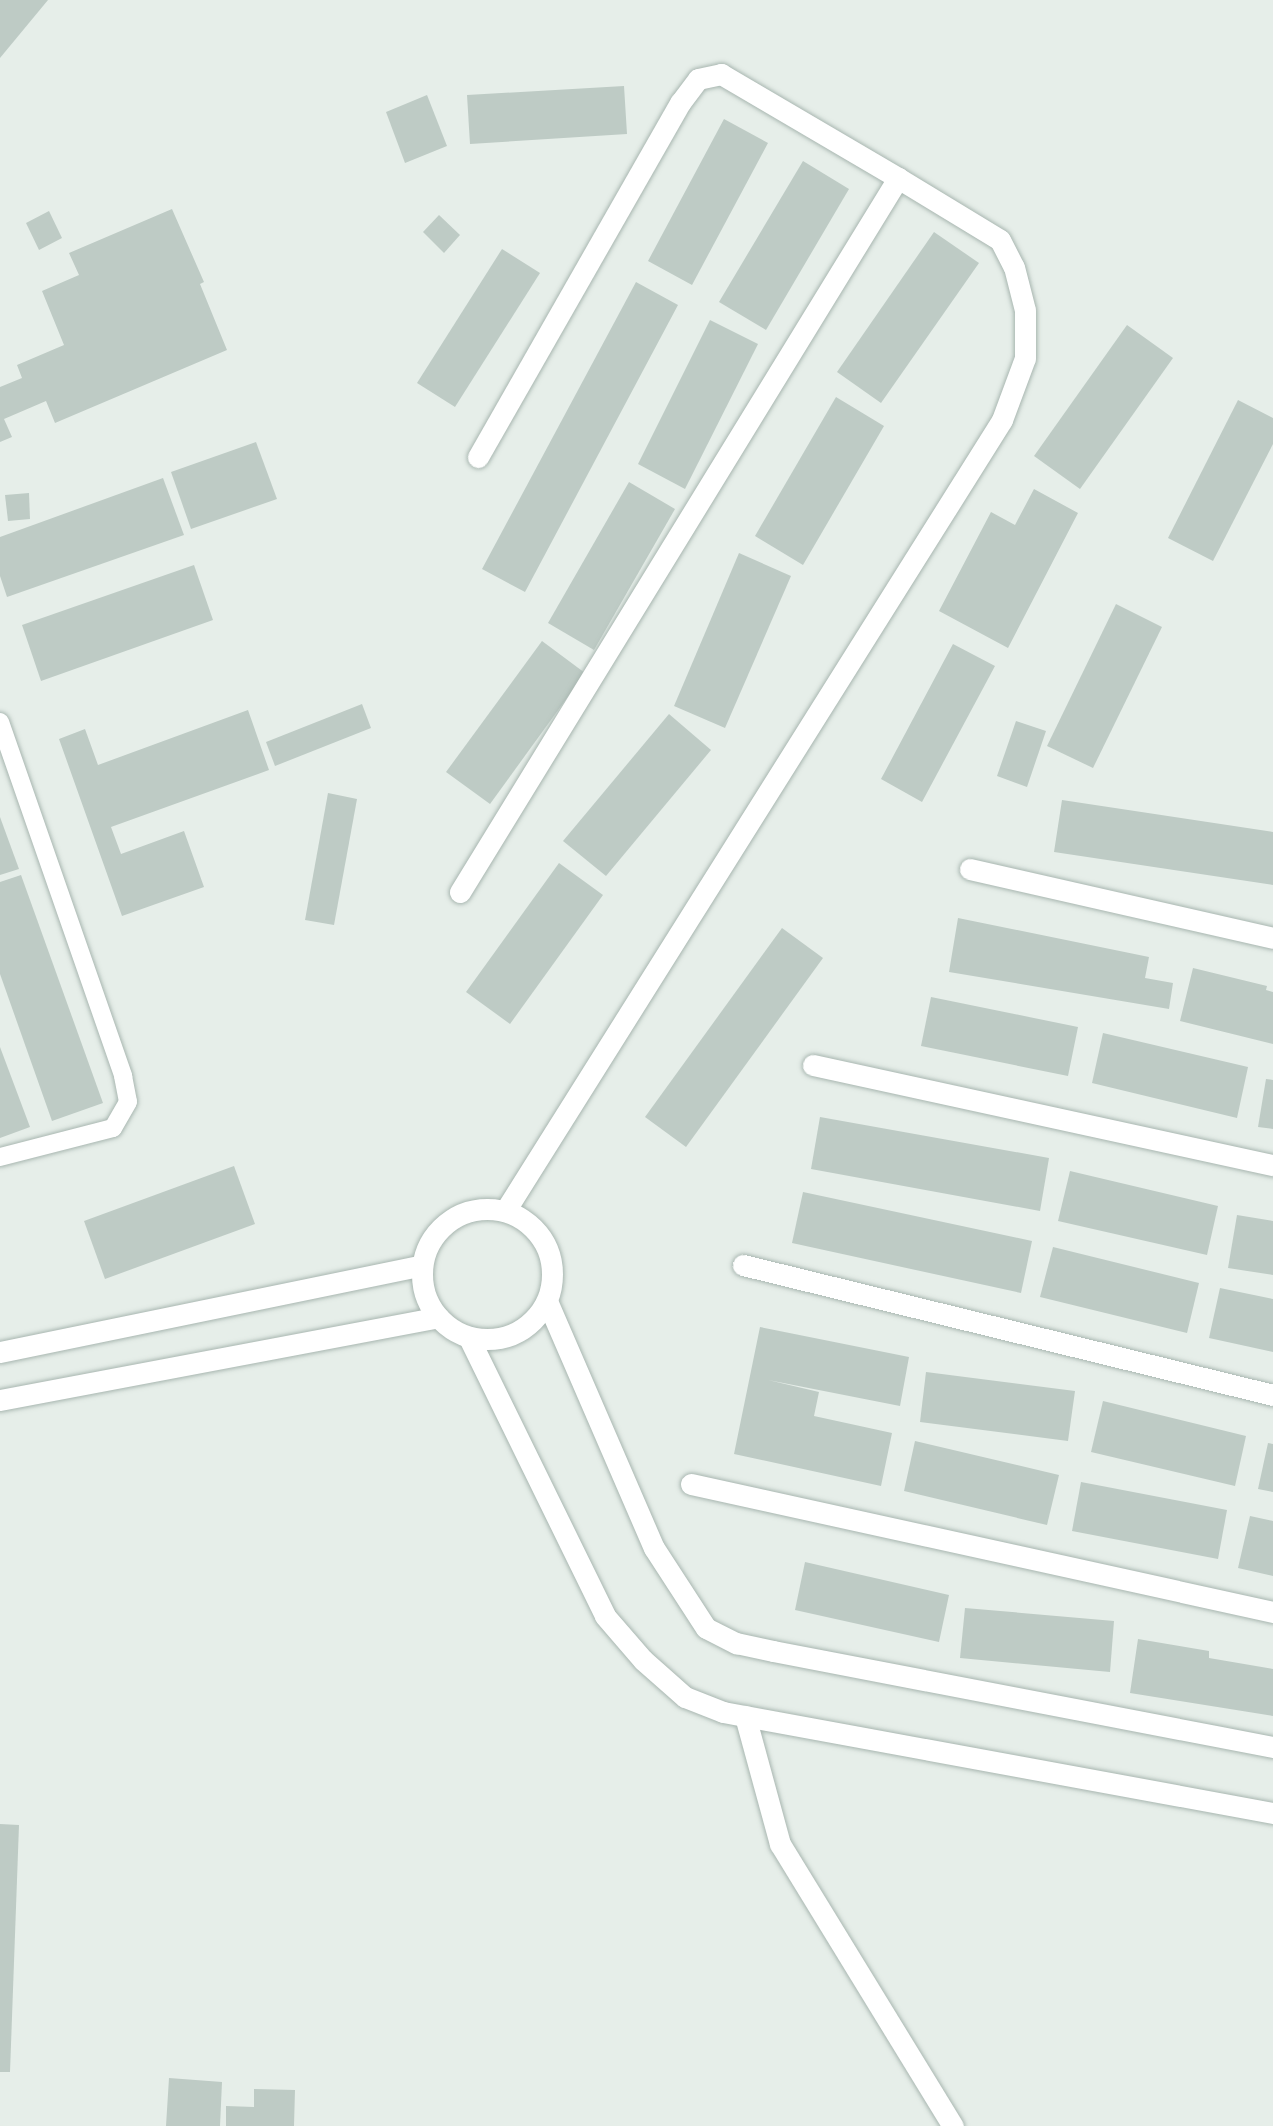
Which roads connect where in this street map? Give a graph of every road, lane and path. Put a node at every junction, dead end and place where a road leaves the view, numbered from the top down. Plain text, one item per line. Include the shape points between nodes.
1 (898, 178) junction
2 (478, 457) dead end
3 (0, 723) edge
4 (970, 869) dead end
5 (460, 892) dead end
6 (1273, 938) edge
7 (813, 1065) dead end
8 (0, 1157) edge
9 (1273, 1165) edge
10 (505, 1211) junction
11 (422, 1265) junction
12 (743, 1265) dead end
13 (547, 1301) junction
14 (438, 1317) junction
15 (469, 1338) junction
16 (0, 1352) edge
17 (1273, 1395) edge
18 (0, 1400) edge
19 (691, 1484) dead end
20 (1273, 1612) edge
21 (745, 1716) junction
22 (1273, 1747) edge
23 (1273, 1813) edge
24 (953, 2126) edge

1 - 2 street via 721,74 698,79
1 - 5 street
1 - 10 street via 1000,240 1014,267 1025,310 1025,358 1002,420
3 - 8 lane via 123,1076 128,1102 113,1128
4 - 6 street
7 - 9 street
10 - 11 street via 468,1211 451,1219 432,1239
10 - 13 street via 536,1231 546,1247 552,1265
11 - 14 street via 427,1302
11 - 16 street
12 - 17 street
13 - 15 street via 536,1318 506,1338
13 - 22 street via 654,1548 706,1628 736,1643 773,1651
14 - 15 street
14 - 18 street
15 - 21 street via 604,1616 643,1660 685,1697
19 - 20 street
21 - 23 street
21 - 24 street via 780,1844

